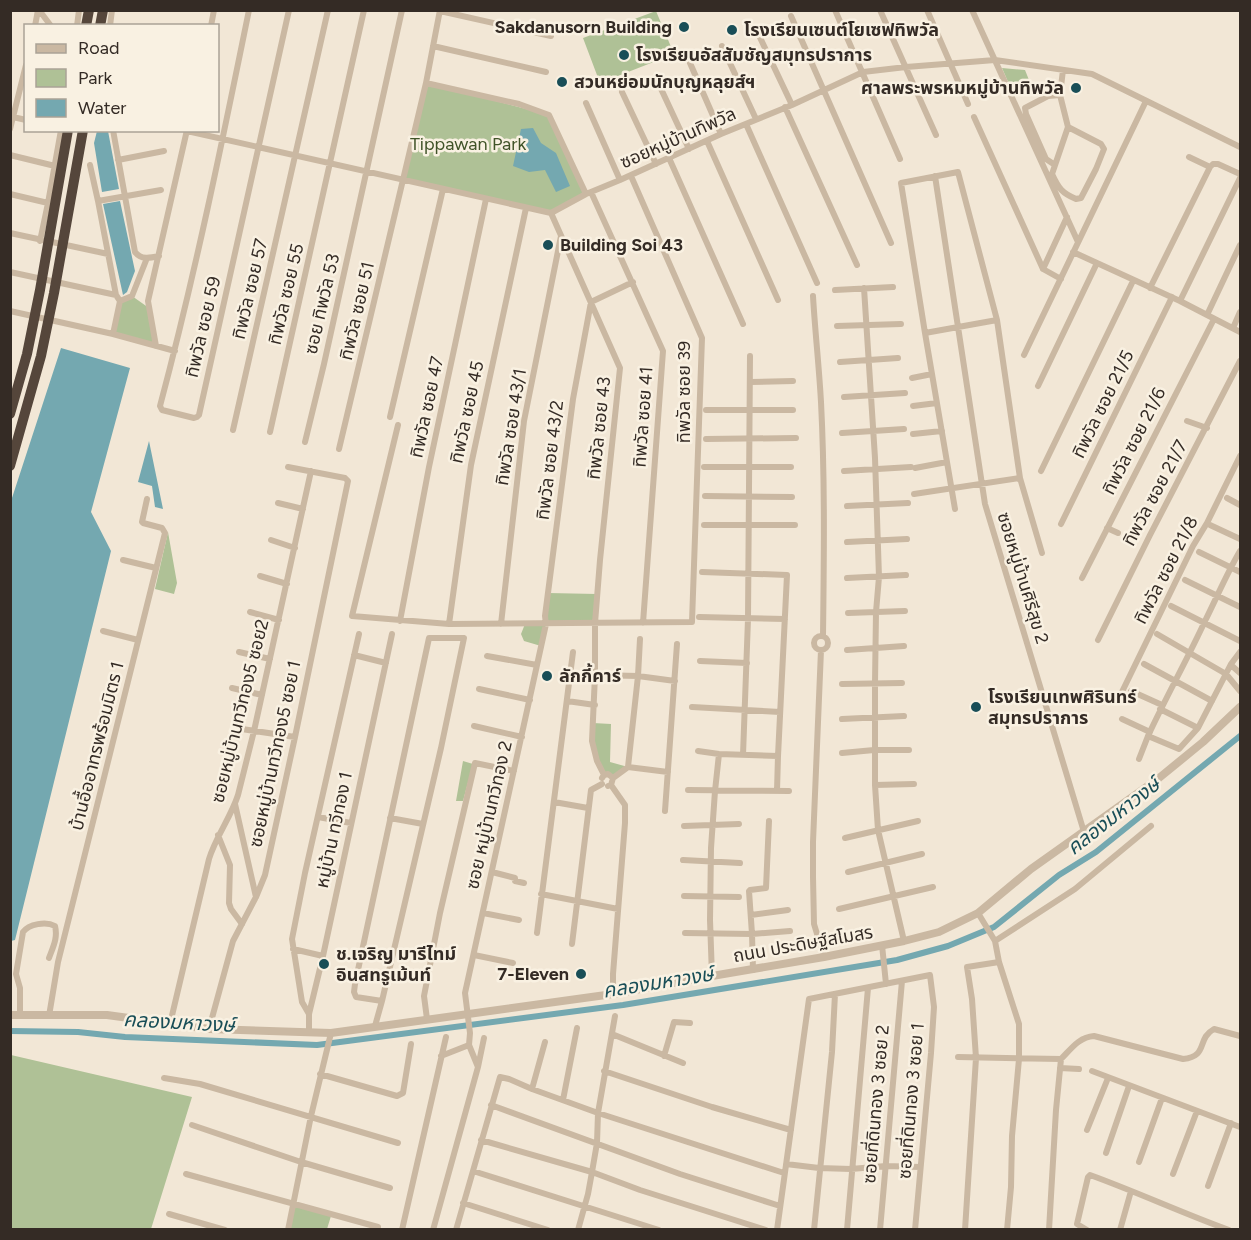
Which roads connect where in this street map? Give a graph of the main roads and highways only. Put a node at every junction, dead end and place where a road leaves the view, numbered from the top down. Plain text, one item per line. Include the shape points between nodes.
1 (68, 132) edge
2 (83, 132) edge
3 (10, 414) edge
4 (10, 466) edge

1 - 3 highway, bridge via 27,354
2 - 4 highway, bridge via 41,356

